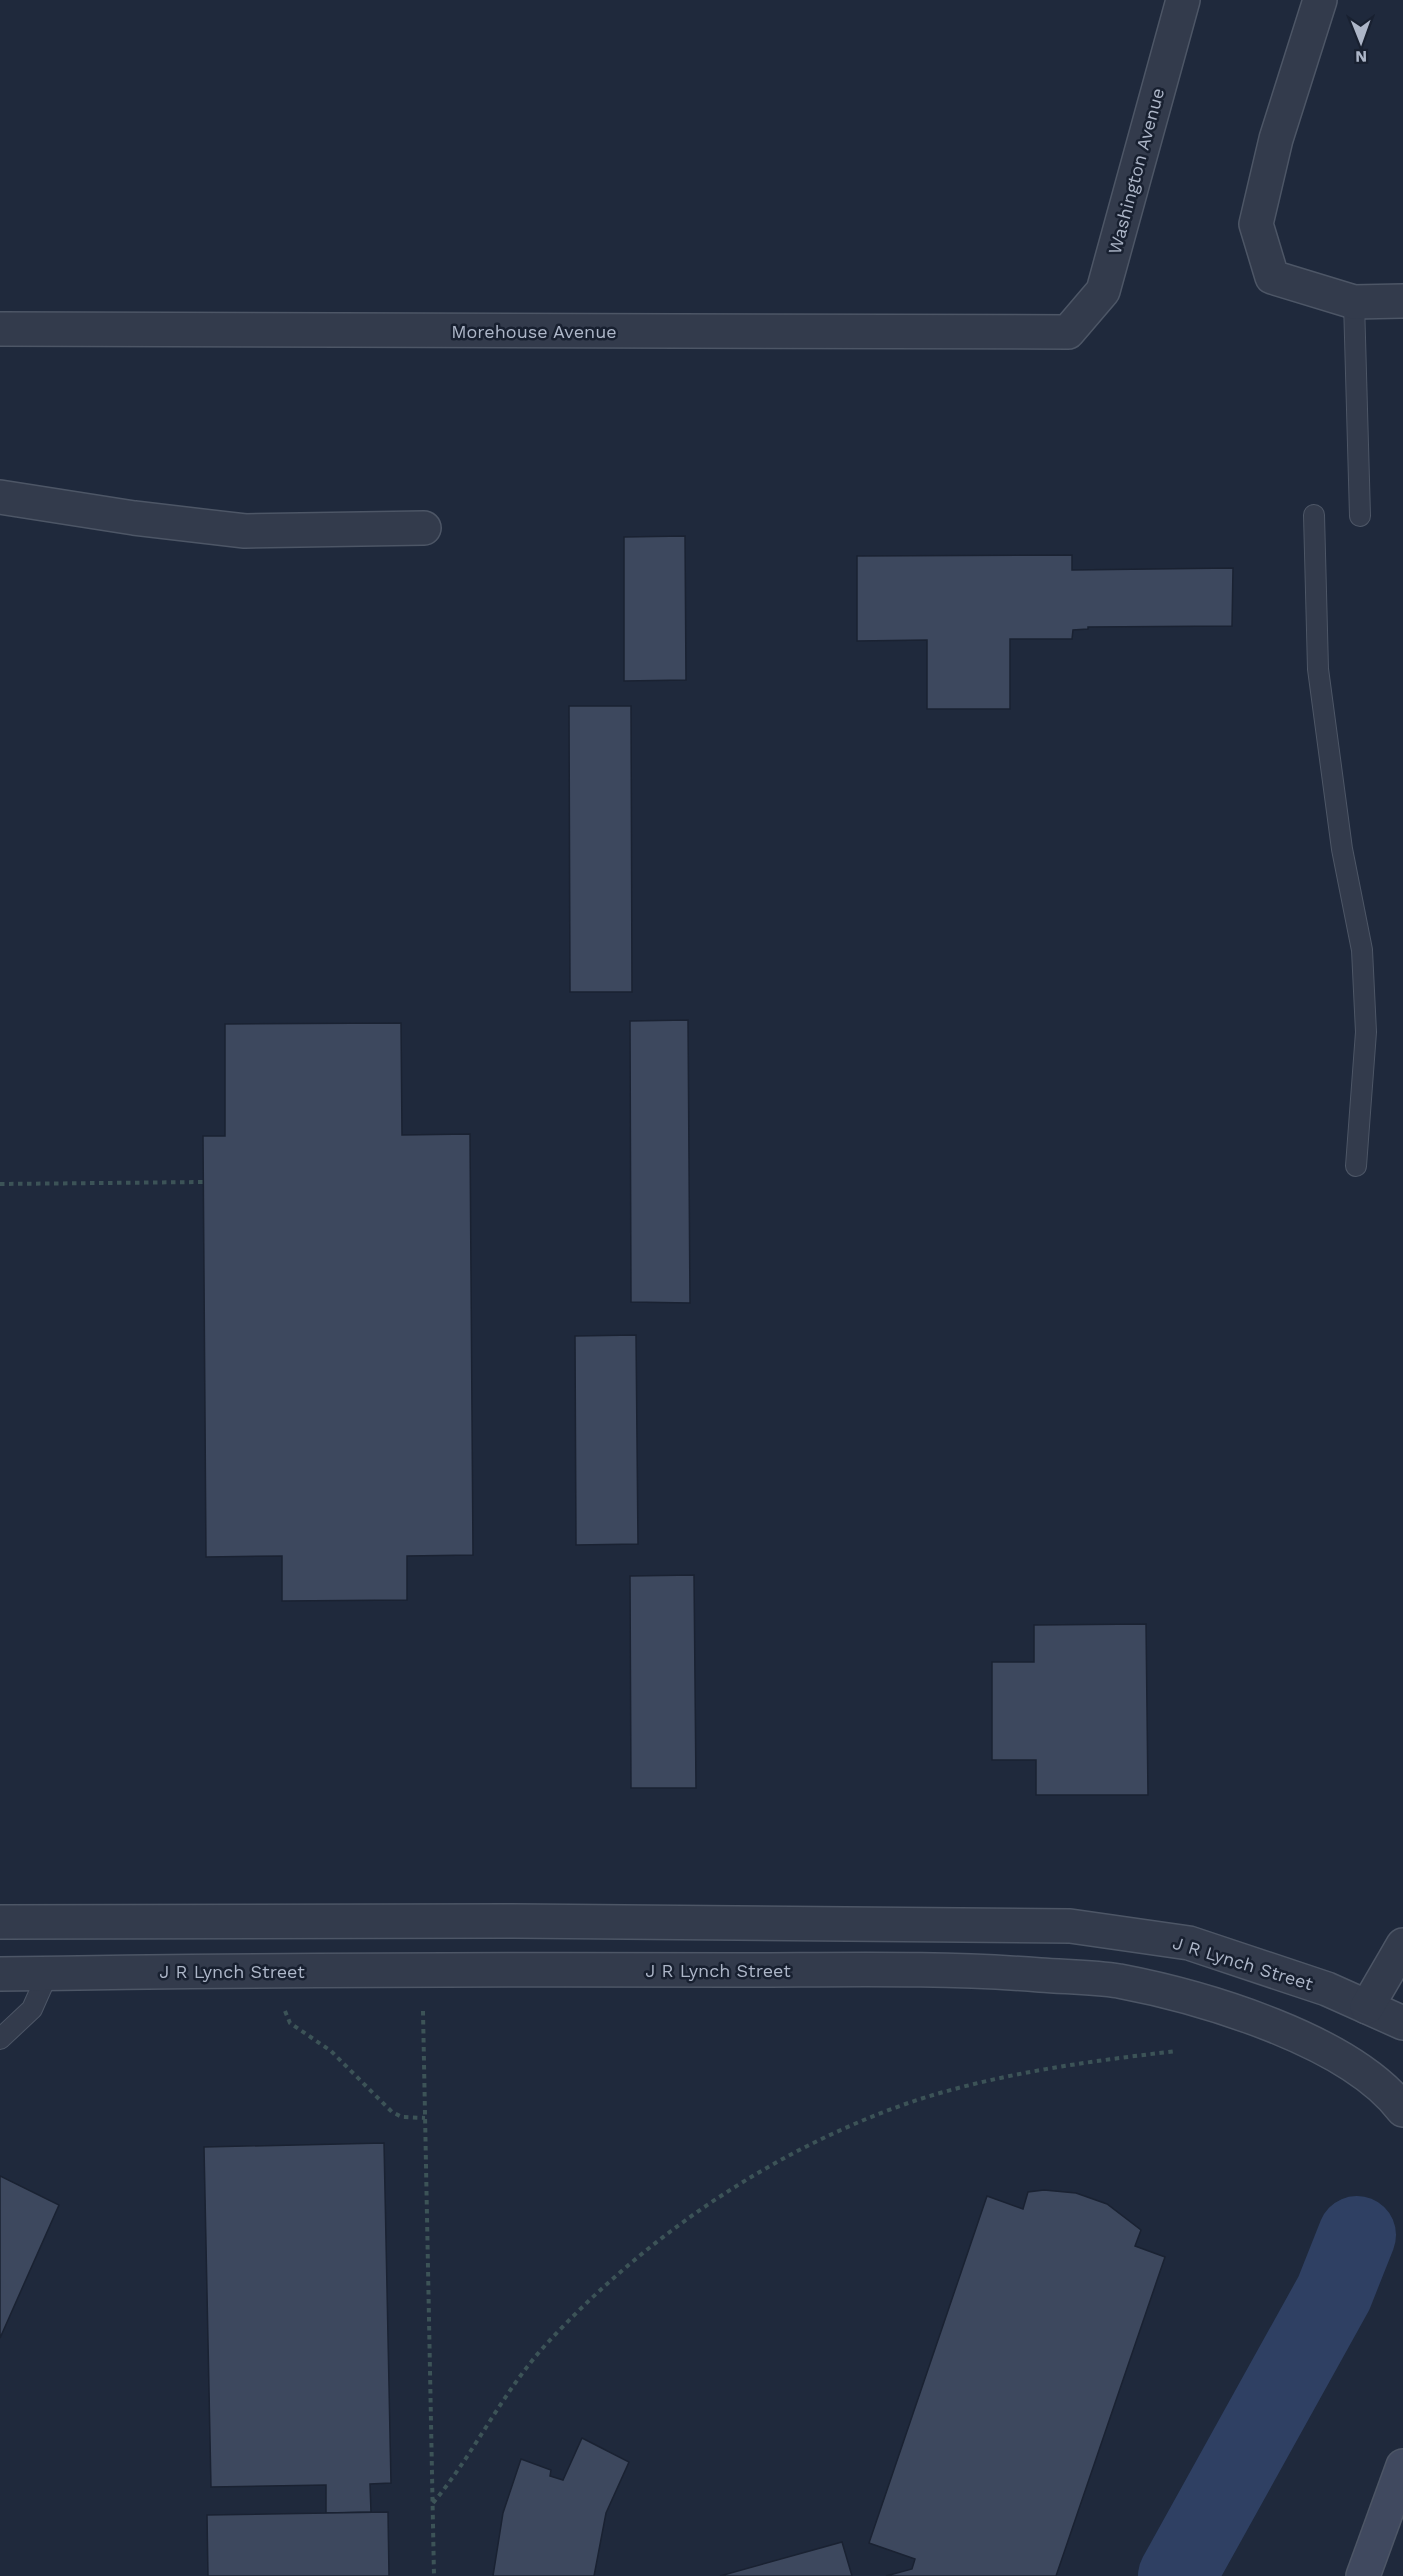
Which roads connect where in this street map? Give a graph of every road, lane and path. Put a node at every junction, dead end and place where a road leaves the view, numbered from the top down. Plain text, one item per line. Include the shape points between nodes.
1 (1183, 0) edge
2 (1320, 0) edge
3 (1403, 301) edge
4 (1354, 302) junction
5 (0, 329) edge
6 (1068, 332) joint
7 (0, 497) edge
8 (1314, 515) dead end
9 (1360, 516) dead end
10 (424, 528) dead end
11 (1356, 1166) dead end
12 (204, 1182) dead end
13 (0, 1184) edge
14 (0, 1922) edge
15 (1403, 1945) edge
16 (48, 1973) junction
17 (0, 1974) edge
18 (1367, 2007) junction
19 (285, 2011) dead end
20 (423, 2011) dead end
21 (1403, 2023) edge
22 (0, 2039) edge
23 (1177, 2051) dead end
24 (1403, 2110) edge
25 (425, 2118) junction
26 (1403, 2466) edge
27 (433, 2503) junction
28 (434, 2576) edge
29 (1363, 2576) edge

1 - 6 street, Washington Avenue via 1103,291
2 - 4 street via 1276,139 1256,224 1272,277
3 - 4 street
4 - 9 lane
5 - 6 street, Morehouse Avenue
7 - 10 street via 245,531
8 - 11 lane via 1318,669 1342,849 1362,950 1366,1032
12 - 13 path
14 - 18 street, J R Lynch Street via 1070,1926 1189,1943 1280,1972
15 - 18 street
16 - 17 street, J R Lynch Street
16 - 22 lane via 32,2009
16 - 24 street, J R Lynch Street via 919,1970 1117,1981 1219,2006 1317,2045 1369,2077
18 - 21 street, J R Lynch Street
19 - 25 path via 290,2023 331,2051 392,2112 402,2117
20 - 25 path
23 - 27 path via 1089,2061 917,2100 831,2134 744,2181 666,2234 594,2296 540,2352
25 - 27 path
26 - 29 street
27 - 28 path

